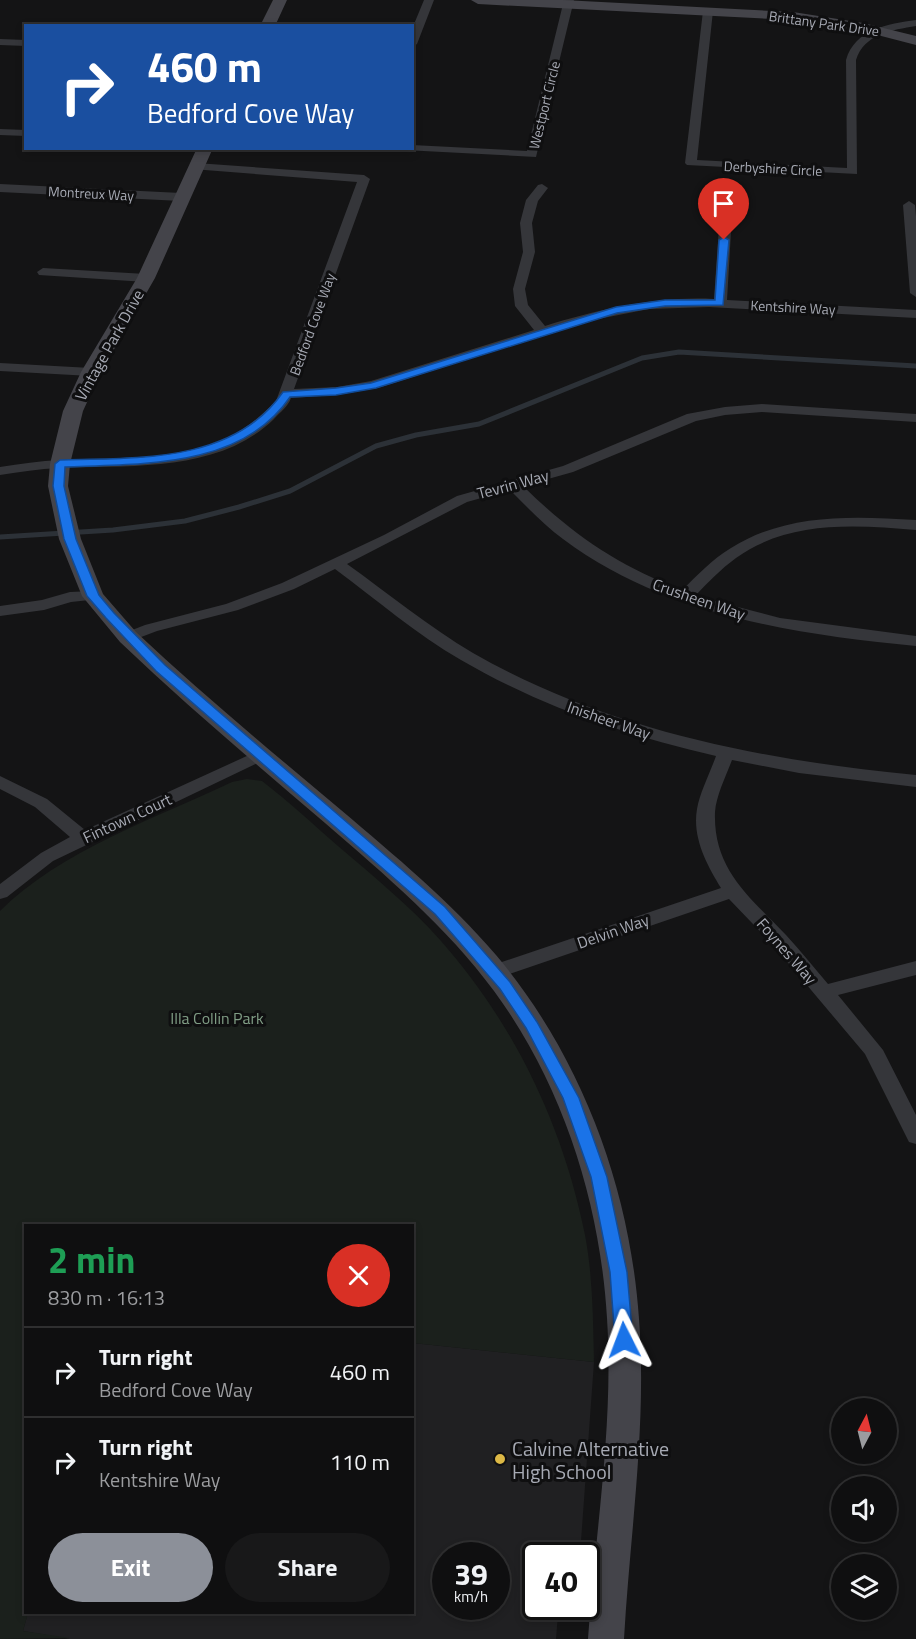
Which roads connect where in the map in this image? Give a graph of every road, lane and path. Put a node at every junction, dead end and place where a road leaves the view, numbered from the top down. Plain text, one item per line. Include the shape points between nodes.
1 (279, 0) edge
2 (429, 0) edge
3 (478, 0) edge
4 (569, 2) edge
5 (708, 11) junction
6 (916, 23) edge
7 (268, 24) edge
8 (882, 31) junction
9 (414, 39) edge
10 (916, 40) edge
11 (0, 42) edge
12 (24, 43) edge
13 (0, 132) edge
14 (24, 133) edge
15 (414, 148) edge
16 (205, 150) edge
17 (196, 167) junction
18 (0, 188) edge
19 (542, 188) dead end
20 (181, 197) junction
21 (727, 198) dead end
22 (909, 205) dead end
23 (43, 272) dead end
24 (146, 278) junction
25 (916, 293) edge
26 (720, 303) junction
27 (916, 314) edge
28 (543, 332) junction
29 (0, 367) edge
30 (91, 372) junction
31 (287, 394) junction
32 (916, 418) edge
33 (60, 464) junction
34 (0, 471) edge
35 (513, 484) junction
36 (916, 525) edge
37 (338, 564) junction
38 (93, 596) junction
39 (684, 597) junction
40 (0, 611) edge
41 (128, 637) junction
42 (916, 641) edge
43 (725, 754) junction
44 (260, 755) junction
45 (916, 781) edge
46 (0, 782) edge
47 (83, 837) junction
48 (732, 891) junction
49 (0, 893) edge
50 (916, 968) edge
51 (494, 972) junction
52 (824, 992) junction
53 (916, 1136) edge
54 (606, 1639) edge

1 - 7 street
2 - 9 street
3 - 4 street, Brittany Park Drive
4 - 5 street, Brittany Park Drive
4 - 15 street, Westport Circle via 532,155
5 - 8 street, Brittany Park Drive via 793,16
5 - 8 street, Derbyshire Circle via 691,164 852,172 852,55 863,40
6 - 8 street
8 - 10 street, Brittany Park Drive
11 - 12 street
13 - 14 street
16 - 17 street, Vintage Park Drive
17 - 20 street, Vintage Park Drive
17 - 31 street, Bedford Cove Way via 364,178
18 - 20 street, Montreux Way
19 - 28 street via 532,200 526,223 529,252 519,289 522,306
20 - 24 street, Vintage Park Drive
21 - 26 street
22 - 25 street
23 - 24 street
24 - 30 street, Vintage Park Drive
26 - 27 street, Kentshire Way
26 - 28 street, Kentshire Way via 632,307
28 - 31 street, Kentshire Way via 373,386
29 - 30 street
30 - 33 street, Vintage Park Drive via 73,411
31 - 33 street, Bedford Cove Way via 275,412 253,429 207,450 149,461
32 - 35 street, Tevrin Way via 781,409 725,411 677,423 568,469
33 - 34 street, Bedford Cove Way
33 - 38 street, Vintage Park Drive via 58,486 67,529
35 - 37 street, Tevrin Way via 447,505
35 - 39 street, Crusheen Way via 559,527 598,555
36 - 39 street via 847,521 780,531 735,551
37 - 41 street, Tevrin Way via 232,607
37 - 43 street, Inisheer Way via 436,636 519,684 632,729
38 - 40 street
38 - 41 street, Vintage Park Drive
39 - 42 street, Crusheen Way via 807,629
41 - 44 street, Vintage Park Drive
43 - 45 street, Inisheer Way via 797,768
43 - 48 street, Foynes Way via 706,810 707,834 714,862
44 - 47 street, Fintown Court
44 - 51 street, Vintage Park Drive via 440,910
46 - 47 street via 41,803
47 - 49 street, Fintown Court via 47,857
48 - 51 street, Delvin Way
48 - 52 street, Foynes Way
50 - 52 street
51 - 54 street, Vintage Park Drive via 532,1025 571,1098 599,1177 619,1272 624,1362
52 - 53 street, Foynes Way via 873,1050

